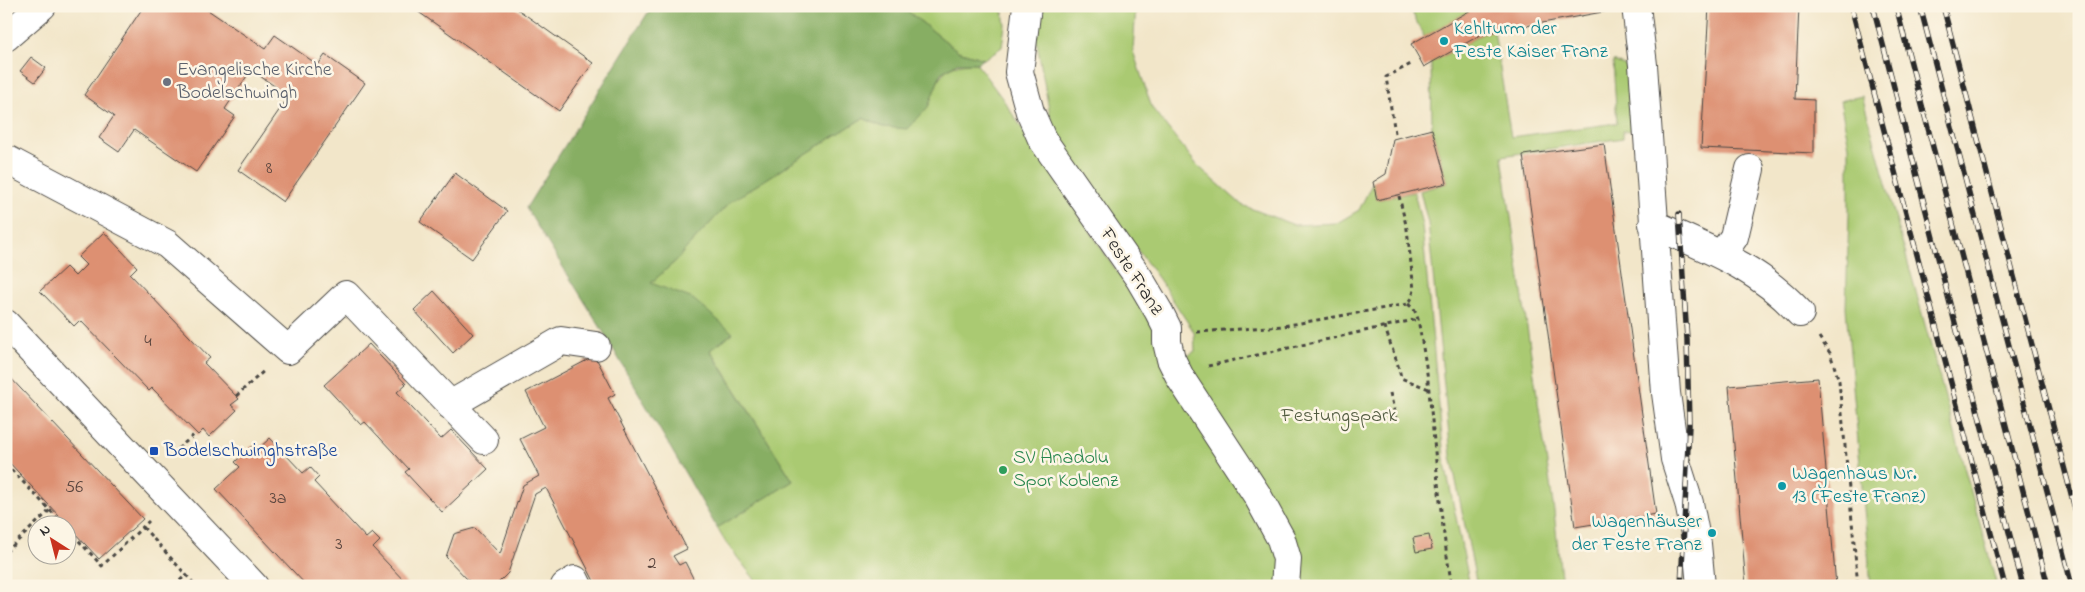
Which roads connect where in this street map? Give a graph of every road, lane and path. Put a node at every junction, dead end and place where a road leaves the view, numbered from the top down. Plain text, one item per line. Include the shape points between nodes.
1 (1027, 6) edge
2 (1636, 6) edge
3 (1413, 63) dead end
4 (1395, 133) dead end
5 (6, 159) edge
6 (1750, 169) dead end
7 (1399, 196) dead end
8 (1653, 224) junction
9 (1722, 254) junction
10 (1408, 304) junction
11 (1800, 313) joint
12 (1418, 319) junction
13 (6, 324) edge
14 (1385, 326) junction
15 (1167, 328) junction
16 (596, 346) dead end
17 (288, 350) junction
18 (1197, 368) joint
19 (1429, 389) junction
20 (1390, 392) dead end
21 (236, 396) dead end
22 (450, 405) junction
23 (1396, 418) dead end
24 (484, 440) dead end
25 (6, 464) edge
26 (51, 509) junction
27 (55, 514) edge
28 (149, 521) dead end
29 (143, 527) junction
30 (78, 540) edge
31 (6, 552) edge
32 (186, 575) junction
33 (174, 586) edge
34 (196, 586) edge
35 (254, 586) edge
36 (565, 586) edge
37 (578, 586) edge
38 (1285, 586) edge
39 (1452, 586) edge
40 (1701, 586) edge
41 (1858, 586) edge

1 - 15 street, Feste Franz via 1019,72 1042,140 1139,278
2 - 8 street
3 - 4 path via 1386,77
5 - 17 street via 167,244
6 - 9 street via 1734,237
7 - 10 path via 1407,229 1414,290
8 - 9 street
8 - 40 street via 1666,393 1675,459 1689,503 1697,544
9 - 11 street via 1775,288
10 - 12 path
10 - 15 path via 1283,326 1194,332
11 - 41 path via 1830,353 1839,381
12 - 14 path
12 - 19 path
13 - 35 street
14 - 18 path
14 - 19 path via 1401,378
15 - 18 street
15 - 38 street, Feste Franz via 1171,359 1281,539 1287,559
16 - 22 street via 561,341
17 - 21 path
17 - 22 street via 346,295
19 - 39 path via 1445,550
20 - 23 path
22 - 24 street
25 - 26 path
26 - 27 path
26 - 31 path
28 - 29 path
29 - 30 path via 102,566
29 - 32 path
32 - 33 path
32 - 34 path
36 - 37 street via 575,580

